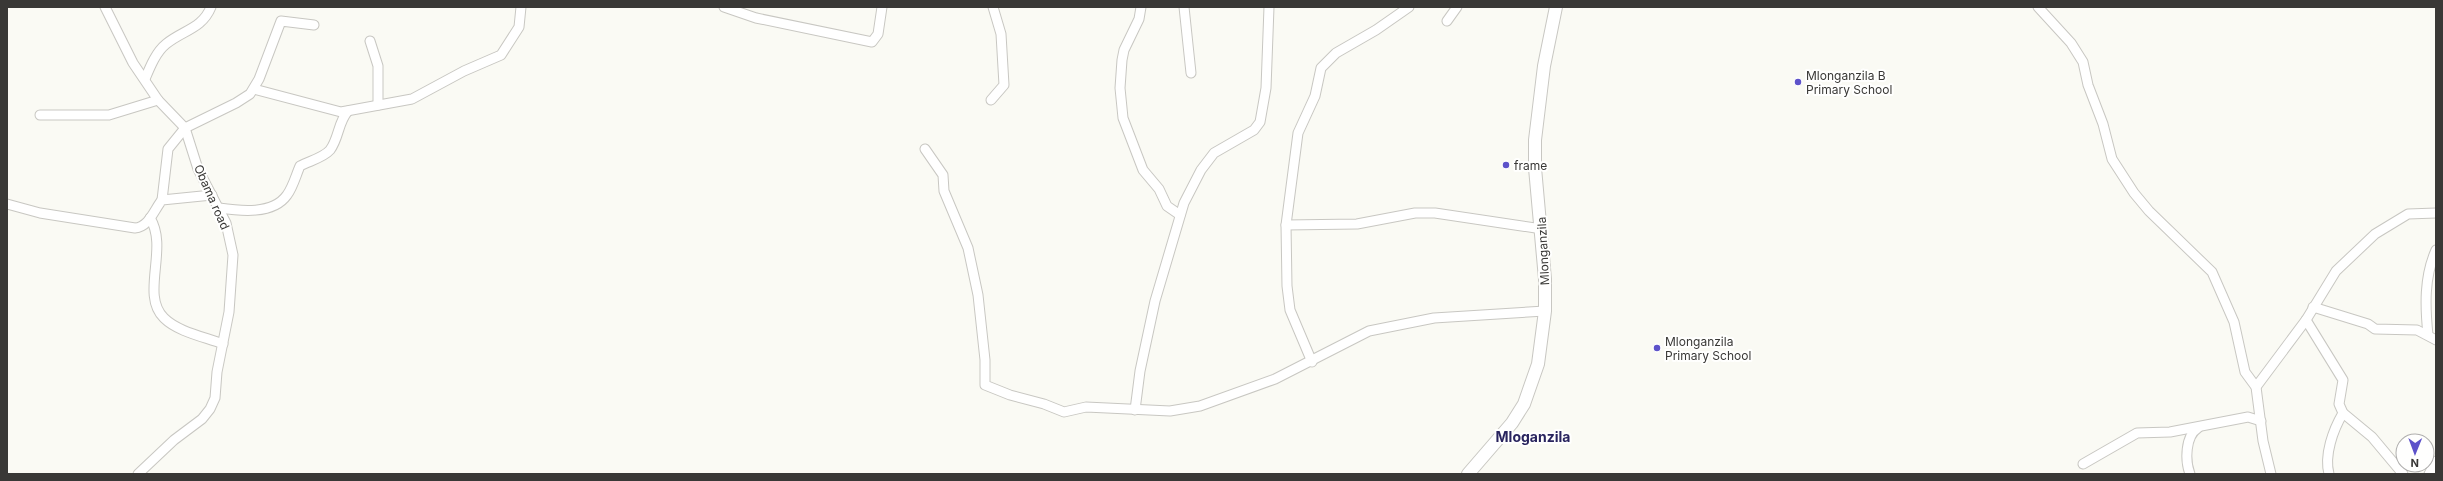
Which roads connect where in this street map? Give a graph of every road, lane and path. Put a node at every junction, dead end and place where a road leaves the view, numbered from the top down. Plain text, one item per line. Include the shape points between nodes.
1 (105, 7) edge
2 (212, 7) edge
3 (521, 7) edge
4 (724, 7) edge
5 (882, 7) edge
6 (993, 7) edge
7 (1141, 7) edge
8 (1184, 7) edge
9 (1269, 7) edge
10 (1408, 7) edge
11 (1457, 7) edge
12 (2038, 7) edge
13 (1554, 8) edge
14 (1448, 21) dead end
15 (314, 25) dead end
16 (370, 41) dead end
17 (1191, 73) dead end
18 (145, 79) junction
19 (254, 89) junction
20 (158, 100) junction
21 (990, 100) dead end
22 (378, 105) junction
23 (348, 111) junction
24 (40, 115) dead end
25 (185, 128) junction
26 (925, 149) dead end
27 (212, 195) junction
28 (162, 200) junction
29 (7, 204) edge
30 (219, 208) junction
31 (2436, 213) edge
32 (1180, 215) junction
33 (150, 218) junction
34 (1286, 225) junction
35 (1542, 229) junction
36 (2436, 250) edge
37 (2313, 307) junction
38 (1545, 311) junction
39 (2306, 320) junction
40 (2432, 338) edge
41 (223, 344) junction
42 (1312, 362) junction
43 (2256, 387) junction
44 (1135, 410) junction
45 (2343, 413) junction
46 (2261, 421) junction
47 (2198, 428) junction
48 (2436, 461) edge
49 (2083, 464) dead end
50 (138, 474) edge
51 (1468, 474) edge
52 (2190, 474) edge
53 (2271, 474) edge
54 (2328, 474) edge
55 (2403, 474) edge
56 (2429, 474) edge

1 - 18 street, Obama road via 133,64
2 - 18 street via 208,16 197,26 166,44 154,59
3 - 22 street via 519,27 501,55 464,71 420,97
4 - 5 street via 756,18 872,42 878,34
6 - 21 street via 1001,34 1004,85
7 - 32 street via 1139,19 1124,50 1120,103 1123,118 1143,170 1159,189 1167,206
8 - 17 street
9 - 32 street via 1266,88 1260,122 1254,130 1214,153 1201,170
10 - 34 street via 1376,30 1336,52 1321,68 1315,96 1298,133
11 - 14 street
12 - 43 street via 2071,43 2083,62 2112,159 2134,193 2212,272 2234,322 2245,372
13 - 35 street, Mlonganzila via 1535,140 1535,168
15 - 19 street via 281,21
16 - 22 street via 378,66
18 - 20 street, Obama road
19 - 23 street via 309,102 329,110
19 - 25 street via 236,104
20 - 24 street via 109,115
20 - 25 street, Obama road
22 - 23 street
23 - 30 street via 341,120 330,149 323,156 300,166 287,195 279,202 261,209 241,211
25 - 27 street, Obama road via 198,169
25 - 28 street via 168,149
26 - 44 street via 943,175 944,191 968,248 978,295 985,385 1010,396 1064,412 1086,407
27 - 28 street
27 - 30 street, Obama road
28 - 33 street
29 - 33 street via 40,213 128,228 142,228
30 - 41 street, Obama road via 226,223 233,255 229,312
31 - 37 street via 2408,214 2375,234 2336,271
32 - 44 street via 1155,301 1140,371
33 - 41 street via 157,234 154,294 163,318
34 - 35 street via 1357,224 1415,213 1435,213
34 - 42 street via 1290,310
35 - 38 street, Mlonganzila
36 - 40 street via 2430,262 2424,304
37 - 39 street
37 - 40 street via 2368,324 2375,329 2406,328 2417,330
38 - 42 street via 1434,318 1404,323 1369,331
38 - 51 street, Mlonganzila via 1538,364 1524,404 1512,423
39 - 43 street
39 - 45 street via 2343,380 2339,404
41 - 50 street, Obama road via 215,398 210,409 202,419 174,440
42 - 44 street via 1200,406 1170,411
43 - 46 street
45 - 54 street via 2333,434 2327,462
45 - 55 street via 2372,437
46 - 47 street via 2248,417
46 - 53 street
47 - 49 street via 2137,433
47 - 52 street via 2192,432 2187,446
48 - 56 street

